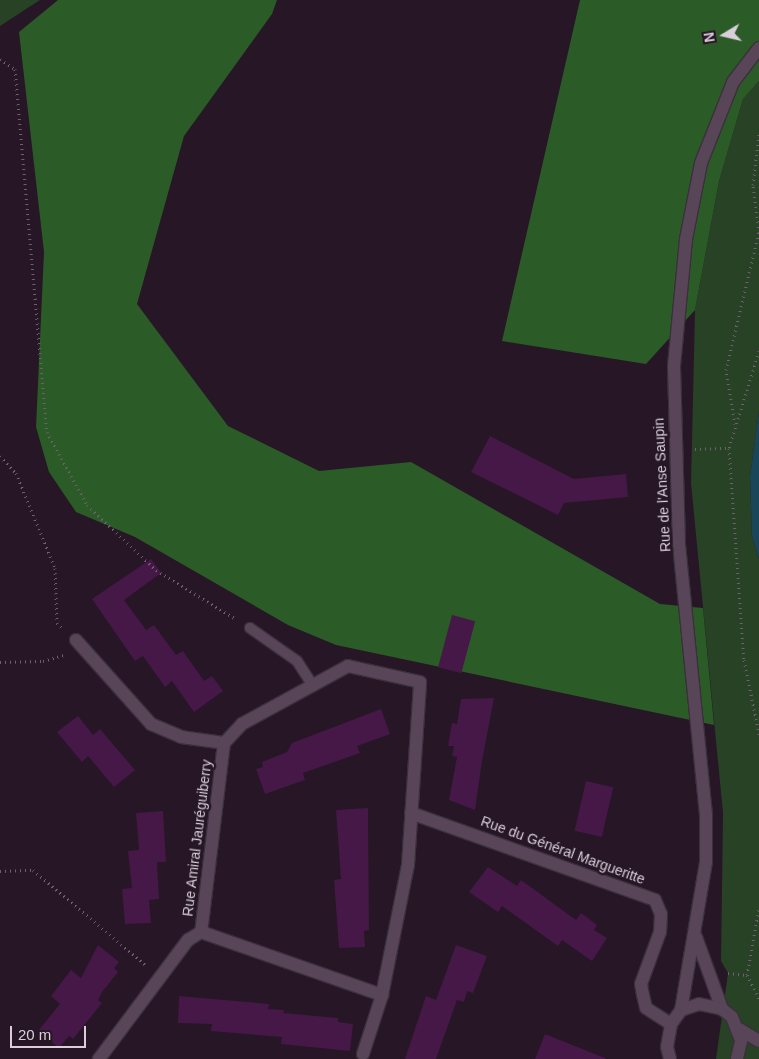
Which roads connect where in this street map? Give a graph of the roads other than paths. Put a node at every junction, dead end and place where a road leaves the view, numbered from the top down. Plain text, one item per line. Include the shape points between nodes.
1 (759, 48) edge
2 (250, 628) road end
3 (76, 640) road end
4 (313, 686) junction
5 (224, 743) junction
6 (411, 813) junction
7 (201, 932) junction
8 (696, 935) junction
9 (382, 995) junction
10 (722, 1009) junction
11 (681, 1010) junction
12 (670, 1024) junction
13 (739, 1029) junction
14 (759, 1041) edge
15 (668, 1053) edge
16 (363, 1054) dead end
17 (99, 1059) edge
18 (660, 1059) edge
19 (736, 1059) edge

1 - 8 street, Rue de l'Anse Saupin via 733,82 701,163 682,288 674,449 706,815 706,862
2 - 4 lane via 297,660
3 - 5 street, Rue Amiral Jauréguiberry via 151,724 181,737
4 - 5 street via 242,724
4 - 6 street via 348,666 420,682
5 - 7 street, Rue Amiral Jauréguiberry
6 - 9 street via 408,865
6 - 12 street, Rue du Général Margueritte via 655,900 661,914 660,932 641,984 646,1008
7 - 9 street
7 - 17 street, Rue Amiral Jauréguiberry via 188,940
8 - 10 street, Rue de l'Anse Saupin
8 - 11 street, Rue de l'Anse Saupin
9 - 16 street
10 - 11 street via 699,1004
10 - 13 street, Rue de l'Anse Saupin
11 - 12 street
12 - 15 street
13 - 14 street, Rue de l'Anse Saupin
13 - 19 street
15 - 18 street

